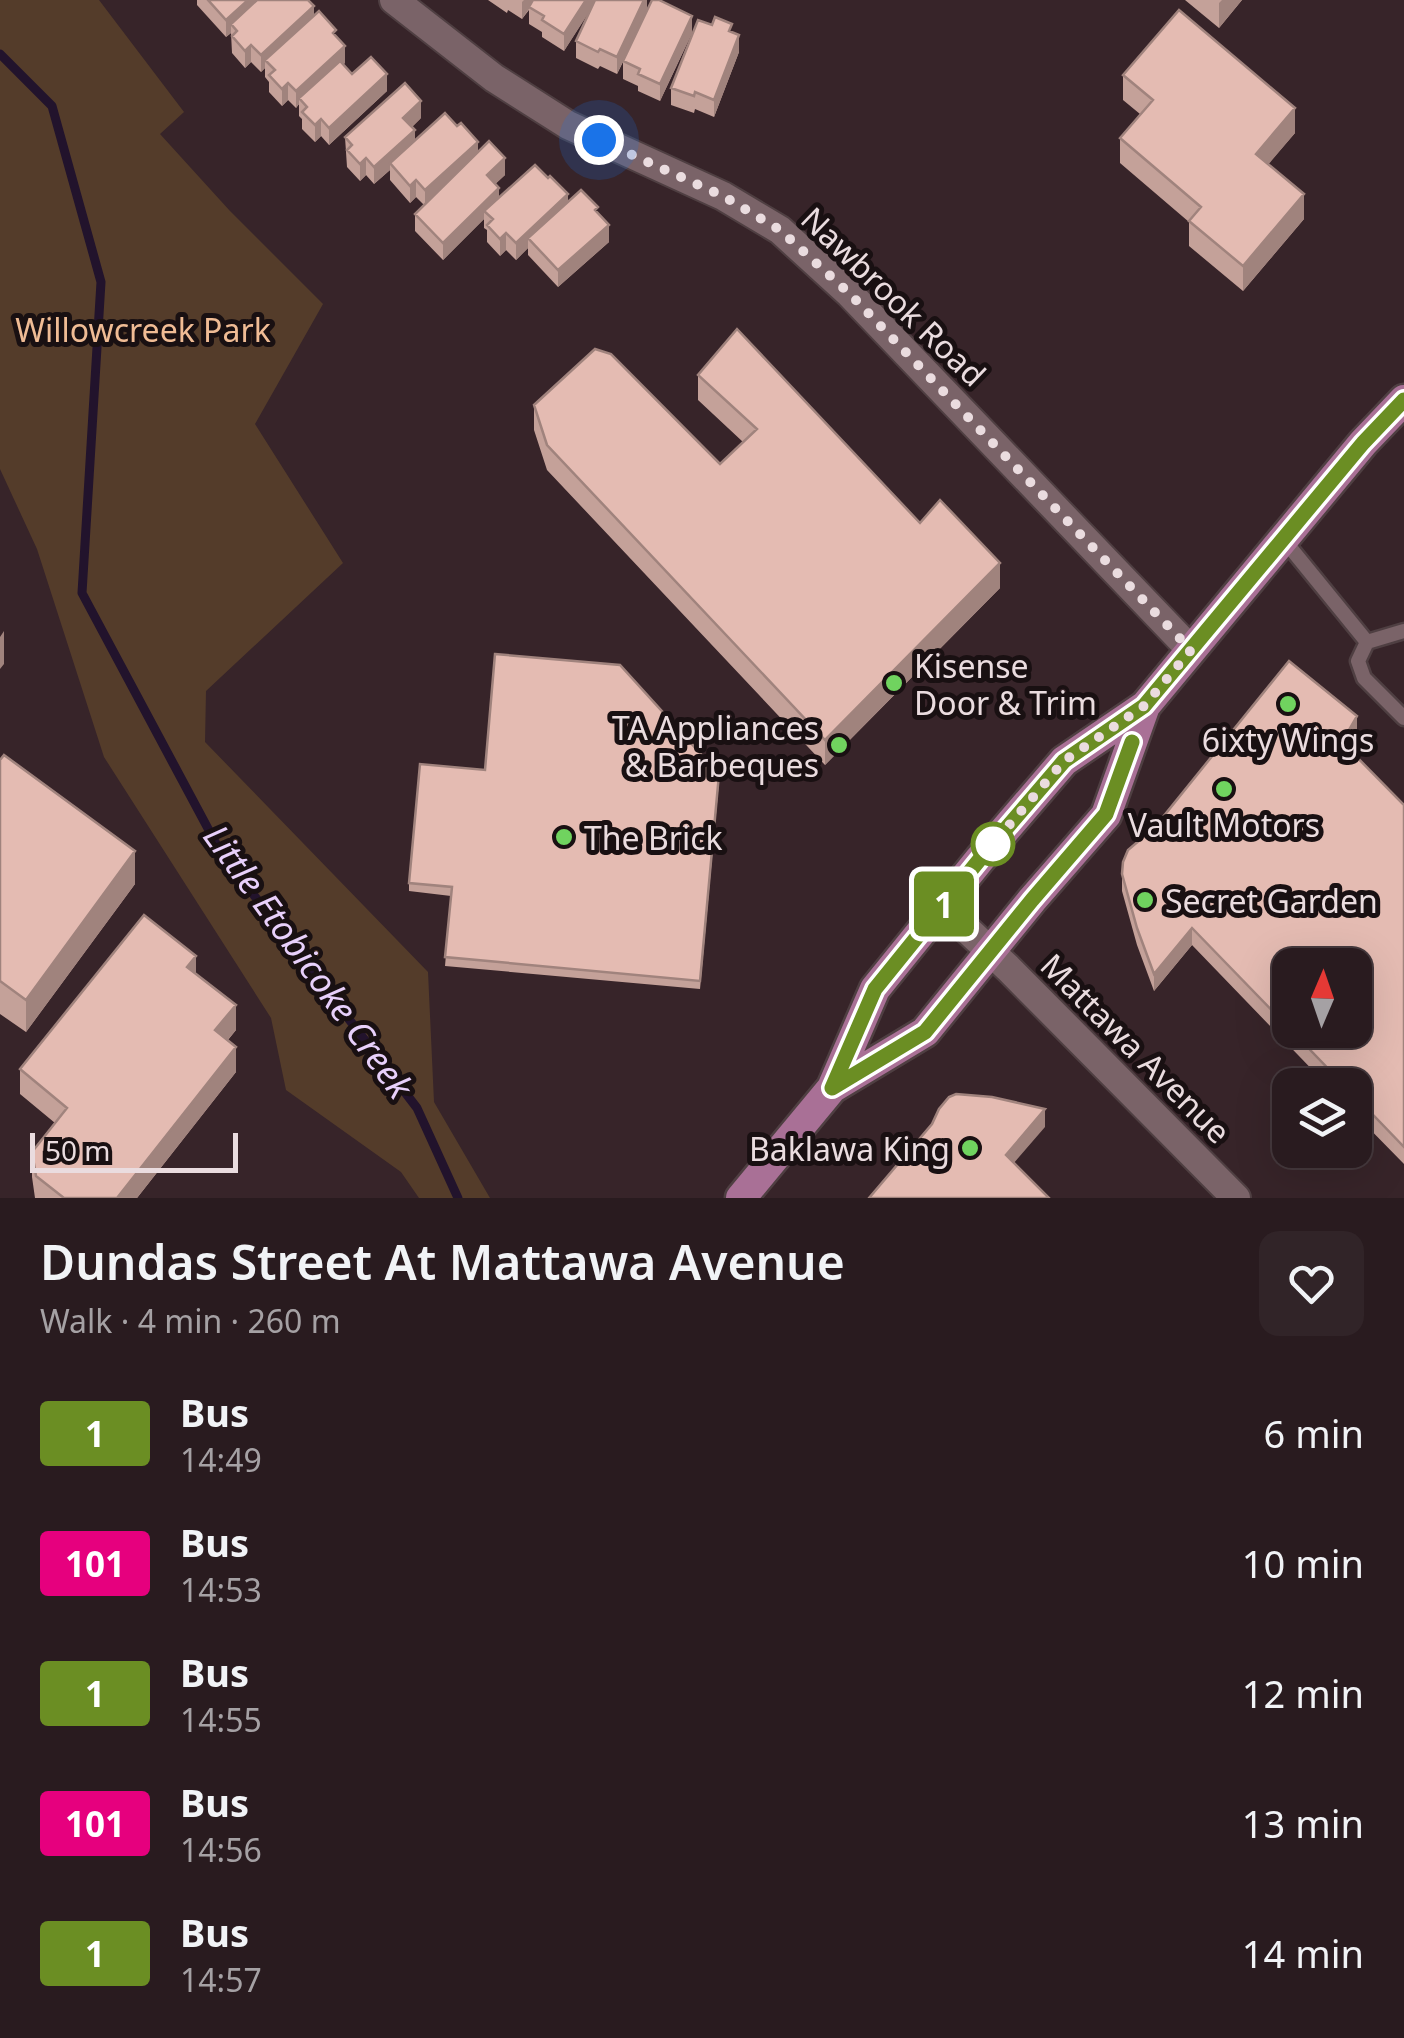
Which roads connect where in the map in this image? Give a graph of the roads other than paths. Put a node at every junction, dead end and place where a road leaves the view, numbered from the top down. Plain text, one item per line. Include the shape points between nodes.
1 (394, 0) edge
2 (1402, 405) edge
3 (1284, 540) junction
4 (1404, 631) edge
5 (1367, 642) junction
6 (1191, 650) junction
7 (1144, 706) junction
8 (1404, 718) edge
9 (942, 906) junction
10 (991, 952) junction
11 (832, 1088) junction
12 (741, 1198) edge
13 (1236, 1198) edge

1 - 6 street, Nawbrook Road via 494,78 568,125 723,196 780,230 850,294
2 - 3 main road
3 - 5 lane
3 - 6 main road
4 - 5 lane
5 - 8 lane via 1358,661 1364,678
6 - 7 main road
7 - 9 main road via 1064,761
7 - 10 main road via 1106,814
9 - 10 street, Mattawa Avenue
9 - 11 main road via 875,989
10 - 11 main road via 925,1032
10 - 13 street, Mattawa Avenue
11 - 12 main road

